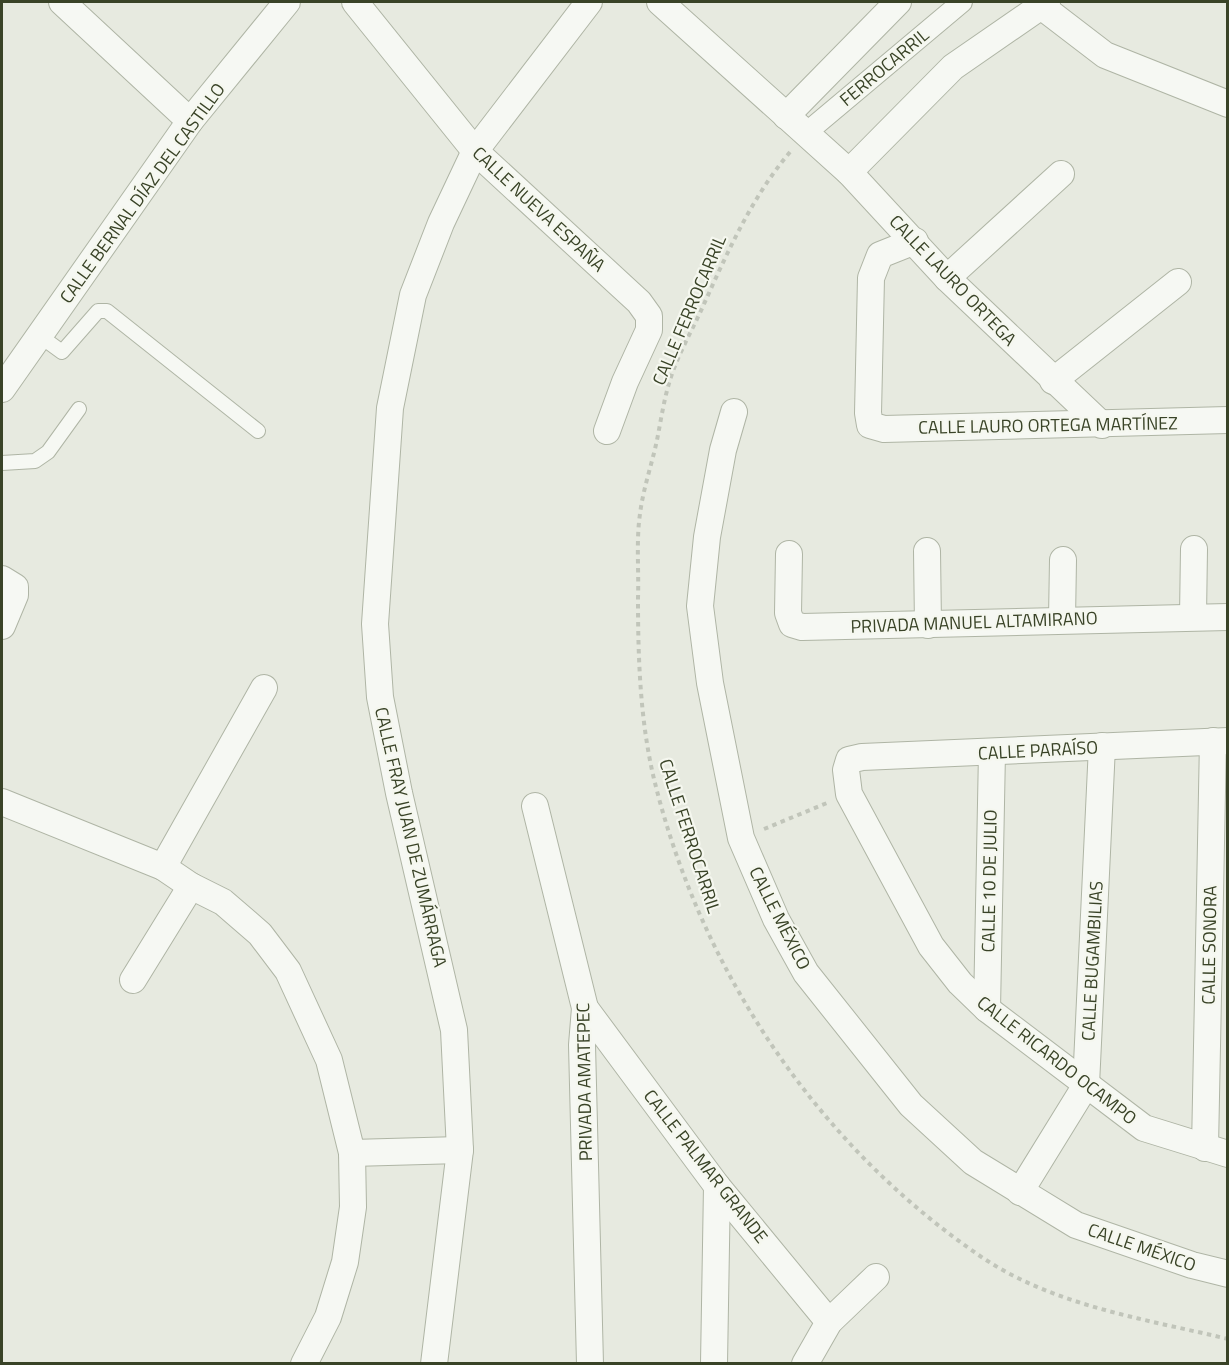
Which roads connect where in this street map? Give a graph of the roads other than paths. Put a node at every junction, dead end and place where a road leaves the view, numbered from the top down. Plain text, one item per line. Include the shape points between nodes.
1 (62, 2) edge
2 (287, 2) edge
3 (355, 2) edge
4 (589, 2) edge
5 (660, 2) edge
6 (898, 2) edge
7 (962, 2) edge
8 (1044, 4) edge
9 (1227, 104) edge
10 (786, 116) junction
11 (190, 121) junction
12 (806, 133) junction
13 (475, 151) junction
14 (849, 172) junction
15 (1061, 174) dead end
16 (915, 241) junction
17 (947, 278) junction
18 (1178, 282) dead end
19 (40, 336) junction
20 (1053, 381) junction
21 (2, 389) edge
22 (79, 409) dead end
23 (734, 412) dead end
24 (1227, 420) edge
25 (1102, 425) junction
26 (258, 431) dead end
27 (607, 431) dead end
28 (2, 463) edge
29 (1194, 549) dead end
30 (927, 551) dead end
31 (789, 554) dead end
32 (1064, 560) dead end
33 (2, 579) edge
34 (1193, 616) junction
35 (1227, 617) edge
36 (1062, 620) junction
37 (928, 625) junction
38 (2, 626) edge
39 (264, 688) dead end
40 (1220, 741) edge
41 (1102, 746) junction
42 (992, 753) junction
43 (849, 760) joint
44 (2, 802) edge
45 (535, 806) dead end
46 (163, 867) junction
47 (191, 885) junction
48 (133, 980) dead end
49 (585, 1008) junction
50 (987, 1009) junction
51 (1086, 1085) junction
52 (460, 1150) junction
53 (1216, 1151) edge
54 (352, 1153) junction
55 (717, 1186) junction
56 (1020, 1192) junction
57 (1227, 1274) edge
58 (876, 1277) dead end
59 (828, 1322) junction
60 (304, 1364) edge
61 (434, 1364) edge
62 (590, 1364) edge
63 (714, 1364) edge
64 (805, 1364) edge

1 - 11 street
2 - 11 street, CALLE BERNAL DÍAZ DEL CASTILLO
3 - 13 street, CALLE NUEVA ESPAÑA
4 - 13 street, CALLE FRAY JUAN DE ZUMÁRRAGA
5 - 10 street, CALLE LAURO ORTEGA
6 - 10 street
7 - 12 street, FERROCARRIL
8 - 9 street via 1105,55
8 - 14 street via 953,67
10 - 12 street, CALLE LAURO ORTEGA
11 - 19 street, CALLE BERNAL DÍAZ DEL CASTILLO
12 - 14 street, CALLE LAURO ORTEGA
13 - 27 street, CALLE NUEVA ESPAÑA via 639,302 649,316 649,330
13 - 52 street, CALLE FRAY JUAN DE ZUMÁRRAGA via 413,295 390,408 375,624 380,697 454,1030
14 - 16 street, CALLE LAURO ORTEGA
15 - 17 street
16 - 17 street, CALLE LAURO ORTEGA
16 - 25 street, CALLE LAURO ORTEGA MARTÍNEZ via 880,255 871,278 870,424 884,429
17 - 20 street, CALLE LAURO ORTEGA
18 - 20 street
19 - 21 street, CALLE BERNAL DÍAZ DEL CASTILLO
19 - 26 lane via 62,352 98,311 107,311
20 - 25 street, CALLE LAURO ORTEGA
22 - 28 lane via 48,452 35,461
23 - 56 street, CALLE MÉXICO via 707,537 699,606 741,838 776,919 806,973 852,1033 911,1105 973,1162
24 - 25 street, CALLE LAURO ORTEGA MARTÍNEZ
29 - 34 street
30 - 37 street
31 - 37 street, PRIVADA MANUEL ALTAMIRANO via 788,613 792,624
32 - 36 street
33 - 38 street via 15,587
34 - 35 street, PRIVADA MANUEL ALTAMIRANO
34 - 36 street, PRIVADA MANUEL ALTAMIRANO
36 - 37 street, PRIVADA MANUEL ALTAMIRANO
39 - 46 street
40 - 41 street, CALLE PARAÍSO
40 - 53 street, CALLE SONORA
41 - 42 street, CALLE PARAÍSO
41 - 51 street, CALLE BUGAMBILIAS
42 - 43 street, CALLE PARAÍSO
42 - 50 street, CALLE 10 DE JULIO
43 - 50 street, CALLE RICARDO OCAMPO via 849,794 931,946
44 - 46 street
45 - 49 street, PRIVADA AMATEPEC
46 - 47 street
47 - 48 street
47 - 54 street via 223,902 260,934 288,971 329,1060
49 - 55 street, CALLE PALMAR GRANDE
49 - 62 street, PRIVADA AMATEPEC via 582,1045
50 - 51 street, CALLE RICARDO OCAMPO
51 - 53 street, CALLE RICARDO OCAMPO via 1144,1128
51 - 56 street, CALLE BUGAMBILIAS
52 - 54 street
52 - 61 street, CALLE FRAY JUAN DE ZUMÁRRAGA
54 - 60 street via 352,1207 345,1262 328,1317
55 - 59 street, CALLE PALMAR GRANDE
55 - 63 street
56 - 57 street, CALLE MÉXICO via 1076,1225
58 - 59 street
59 - 64 street

